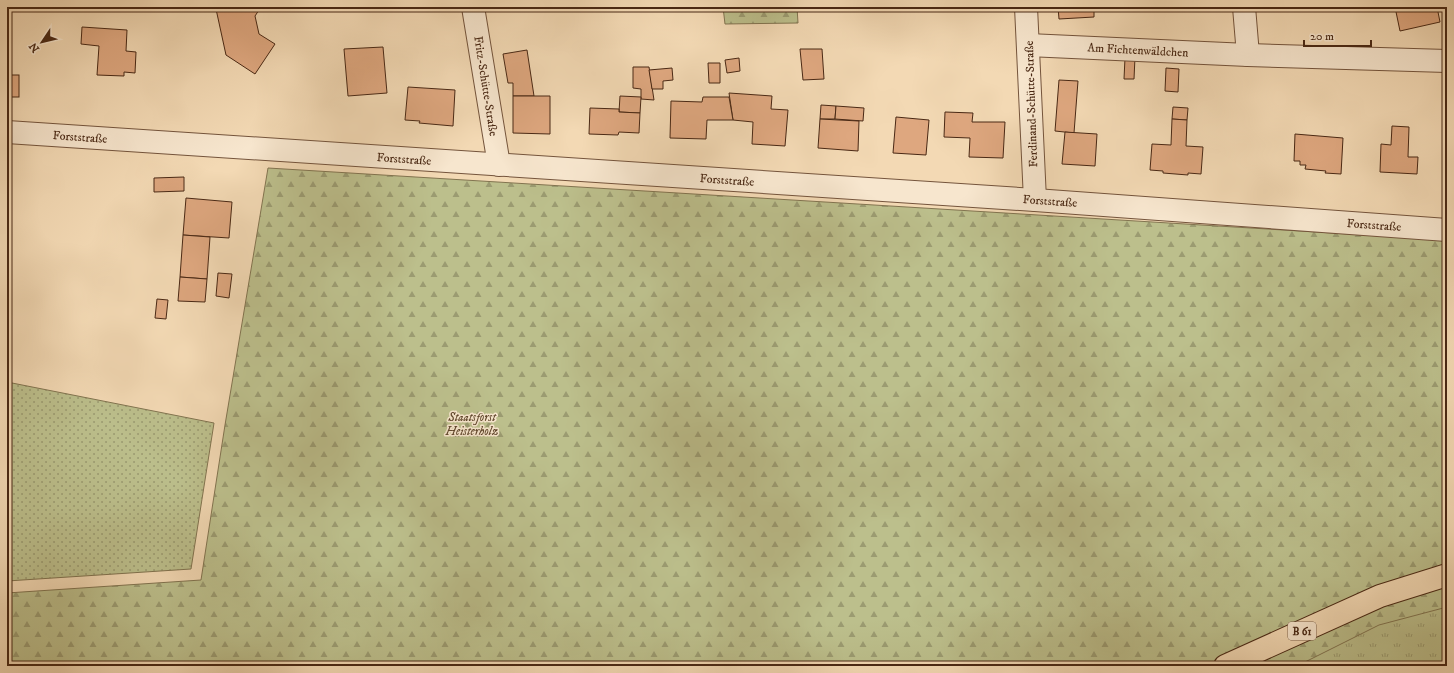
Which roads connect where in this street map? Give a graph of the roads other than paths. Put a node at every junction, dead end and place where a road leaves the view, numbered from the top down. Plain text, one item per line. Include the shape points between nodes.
1 (473, 7) edge
2 (1026, 7) edge
3 (1244, 7) edge
4 (1028, 45) junction
5 (1248, 55) junction
6 (1447, 61) edge
7 (7, 132) edge
8 (499, 165) junction
9 (1035, 200) junction
10 (1447, 230) edge
11 (1447, 575) edge
12 (1225, 666) edge

1 - 8 street, Fritz-Schütte-Straße
2 - 4 street, Ferdinand-Schütte-Straße
3 - 5 street
4 - 5 street, Am Fichtenwäldchen
4 - 9 street, Ferdinand-Schütte-Straße
5 - 6 street, Am Fichtenwäldchen
7 - 8 street, Forststraße
8 - 9 street, Forststraße
9 - 10 street, Forststraße
11 - 12 main road, B 61 via 1380,596

